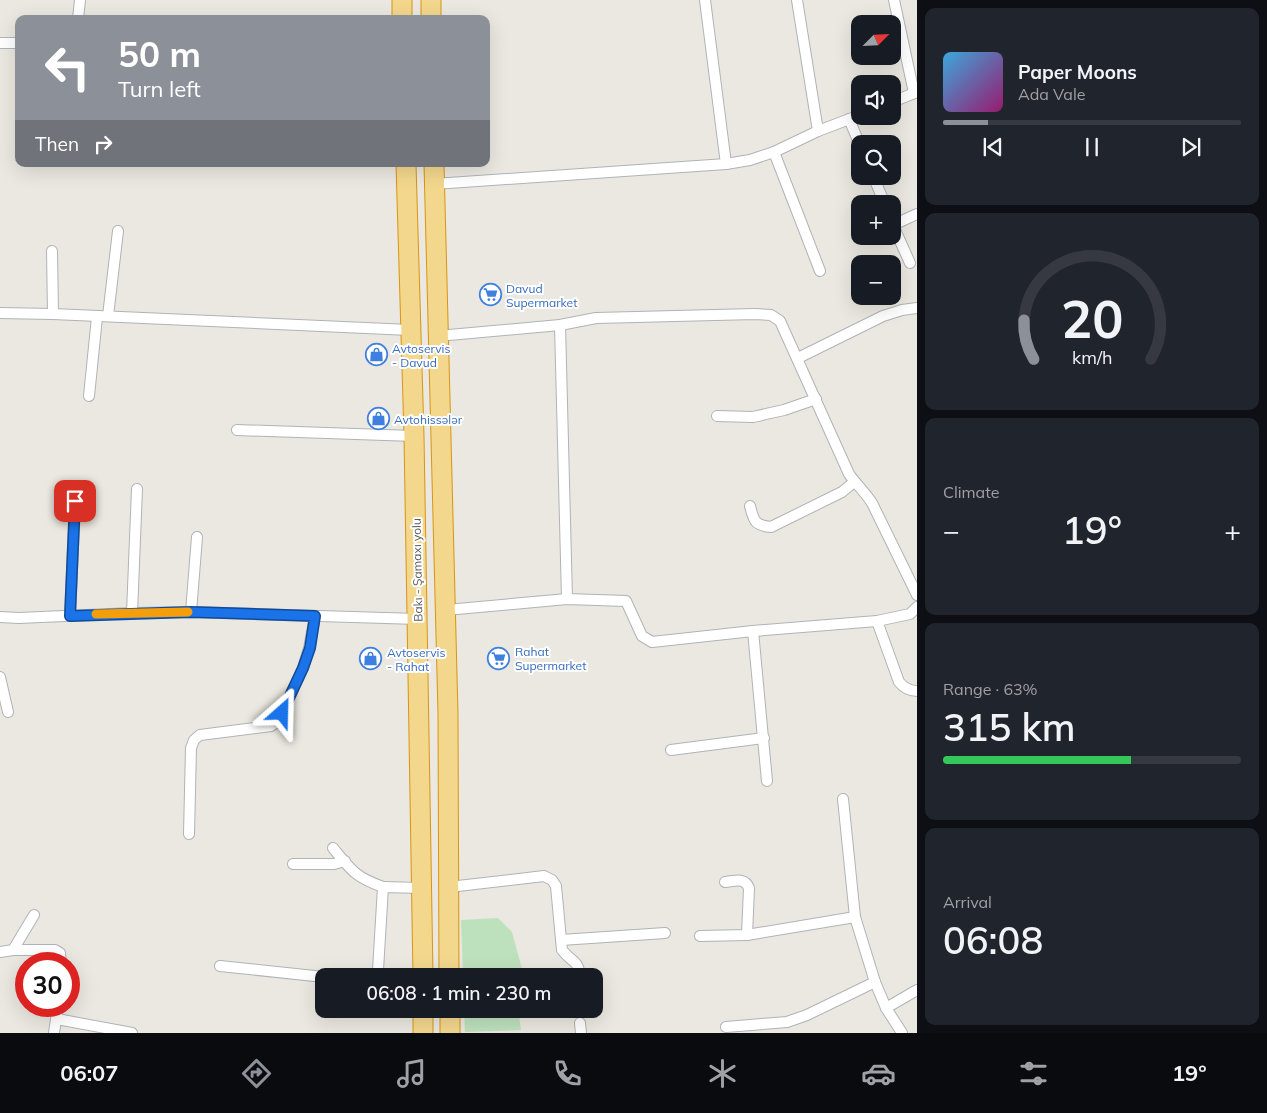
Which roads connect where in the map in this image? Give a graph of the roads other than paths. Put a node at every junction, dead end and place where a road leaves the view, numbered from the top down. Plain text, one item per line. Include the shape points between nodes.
1 (80, 0) edge
2 (402, 0) edge
3 (431, 0) edge
4 (705, 0) edge
5 (797, 0) edge
6 (894, 0) edge
7 (78, 15) edge
8 (402, 15) edge
9 (431, 15) edge
10 (0, 43) edge
11 (15, 43) edge
12 (916, 92) edge
13 (901, 98) edge
14 (849, 119) joint
15 (818, 131) junction
16 (856, 135) edge
17 (774, 152) junction
18 (726, 164) junction
19 (406, 167) edge
20 (434, 167) edge
21 (434, 184) junction
22 (917, 214) edge
23 (901, 221) edge
24 (118, 231) dead end
25 (901, 242) edge
26 (52, 251) dead end
27 (910, 263) dead end
28 (820, 271) dead end
29 (917, 308) edge
30 (0, 313) edge
31 (53, 314) junction
32 (108, 316) junction
33 (97, 317) junction
34 (560, 325) junction
35 (410, 330) junction
36 (438, 336) junction
37 (798, 358) junction
38 (89, 396) dead end
39 (816, 399) junction
40 (717, 416) dead end
41 (237, 430) dead end
42 (414, 436) junction
43 (854, 482) junction
44 (137, 489) dead end
45 (75, 501) dead end
46 (750, 506) dead end
47 (197, 537) dead end
48 (917, 595) edge
49 (567, 600) junction
50 (917, 607) edge
51 (446, 610) junction
52 (132, 612) junction
53 (191, 612) junction
54 (70, 616) junction
55 (315, 616) junction
56 (0, 617) edge
57 (418, 619) junction
58 (877, 621) junction
59 (753, 631) junction
60 (0, 677) edge
61 (917, 691) edge
62 (8, 712) dead end
63 (764, 738) junction
64 (671, 750) dead end
65 (766, 781) dead end
66 (843, 799) dead end
67 (189, 834) dead end
68 (334, 848) dead end
69 (344, 861) junction
70 (293, 864) dead end
71 (725, 882) dead end
72 (383, 887) junction
73 (449, 887) junction
74 (422, 888) junction
75 (34, 916) dead end
76 (855, 917) junction
77 (665, 933) dead end
78 (747, 934) junction
79 (700, 936) dead end
80 (561, 940) junction
81 (12, 950) junction
82 (0, 952) edge
83 (58, 952) edge
84 (220, 966) dead end
85 (378, 968) edge
86 (423, 968) edge
87 (449, 968) edge
88 (579, 968) edge
89 (315, 975) edge
90 (875, 982) junction
91 (917, 990) edge
92 (886, 1008) junction
93 (423, 1018) edge
94 (450, 1018) edge
95 (57, 1019) joint
96 (726, 1027) dead end
97 (54, 1033) edge
98 (132, 1033) edge
99 (423, 1033) edge
100 (450, 1033) edge
101 (902, 1033) edge

1 - 7 street
2 - 8 highway
3 - 9 highway
4 - 18 street
5 - 15 street
6 - 12 street
10 - 11 street
12 - 13 street
14 - 15 street
14 - 16 street
15 - 17 street
17 - 18 street
17 - 28 street
18 - 21 street
19 - 35 highway, Bakı - Şamaxı yolu
20 - 21 highway
21 - 36 highway
22 - 23 street
24 - 32 street
25 - 27 street
26 - 31 street
29 - 37 street via 883,316
30 - 31 street
31 - 33 street
32 - 33 street
32 - 35 street
33 - 38 street
34 - 36 street
34 - 37 street via 596,318 771,316 780,321
34 - 49 street
35 - 42 highway, Bakı - Şamaxı yolu
36 - 51 highway
37 - 39 street
39 - 40 street via 753,417
39 - 43 street
41 - 42 street
42 - 57 highway, Bakı - Şamaxı yolu
43 - 46 street via 842,492 771,527 760,526 754,521
43 - 48 street via 872,502
44 - 52 street
45 - 54 street
47 - 53 street
49 - 51 street
49 - 59 street via 626,601 642,636 652,642
50 - 58 street via 910,614
51 - 73 highway
52 - 53 street
52 - 54 street
53 - 55 street
54 - 56 street
55 - 57 street
55 - 67 street via 303,668 278,721 271,726 200,735 194,740 191,748
57 - 74 highway, Bakı - Şamaxı yolu
58 - 59 street
58 - 61 street via 899,682
59 - 63 street
60 - 62 street
63 - 64 street
63 - 65 street
66 - 76 street
68 - 69 street
69 - 70 street
69 - 72 street via 365,881
71 - 78 street via 743,880 747,883
72 - 74 street
72 - 85 street
73 - 80 street via 544,876 556,886
73 - 87 highway
74 - 86 highway, Bakı - Şamaxı yolu
75 - 81 street
76 - 78 street
76 - 90 street
77 - 80 street
78 - 79 street
80 - 88 street via 562,950 575,960
81 - 82 street
81 - 83 street
84 - 89 street
90 - 92 street
90 - 96 street via 787,1022
91 - 92 street
92 - 101 street
93 - 99 highway
94 - 100 highway
95 - 97 street
95 - 98 street

